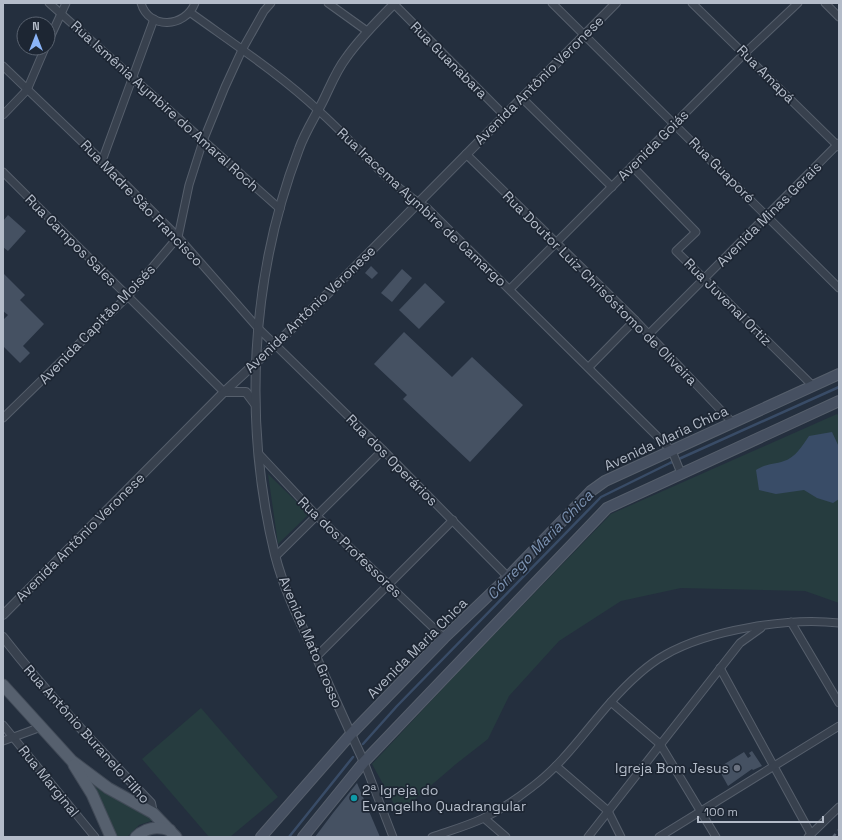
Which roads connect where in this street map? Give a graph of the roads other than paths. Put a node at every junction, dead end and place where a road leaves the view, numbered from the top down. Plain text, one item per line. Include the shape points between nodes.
1 (49, 3) edge
2 (66, 3) edge
3 (141, 3) edge
4 (196, 3) edge
5 (271, 3) edge
6 (328, 3) edge
7 (552, 3) edge
8 (616, 3) edge
9 (692, 3) edge
10 (798, 3) edge
11 (825, 3) edge
12 (394, 4) edge
13 (61, 13) junction
14 (191, 13) junction
15 (839, 17) edge
16 (154, 19) junction
17 (56, 24) edge
18 (367, 31) junction
19 (584, 36) junction
20 (242, 50) junction
21 (745, 53) junction
22 (42, 56) edge
23 (3, 66) edge
24 (133, 76) junction
25 (27, 90) junction
26 (522, 98) junction
27 (318, 110) junction
28 (3, 115) edge
29 (504, 115) junction
30 (675, 123) junction
31 (203, 141) junction
32 (838, 145) edge
33 (466, 154) junction
34 (102, 161) junction
35 (632, 166) junction
36 (3, 172) edge
37 (612, 186) junction
38 (418, 202) junction
39 (280, 209) junction
40 (768, 216) junction
41 (178, 238) junction
42 (556, 243) junction
43 (705, 279) junction
44 (839, 288) edge
45 (510, 289) junction
46 (128, 296) junction
47 (635, 320) junction
48 (258, 328) junction
49 (648, 335) junction
50 (275, 345) junction
51 (258, 360) junction
52 (589, 367) junction
53 (839, 374) edge
54 (813, 386) junction
55 (224, 392) junction
56 (839, 401) edge
57 (255, 404) junction
58 (3, 418) edge
59 (733, 422) junction
60 (383, 450) junction
61 (673, 452) junction
62 (259, 454) junction
63 (681, 472) junction
64 (317, 516) junction
65 (453, 520) junction
66 (276, 556) junction
67 (508, 577) junction
68 (388, 584) junction
69 (3, 615) edge
70 (791, 622) junction
71 (839, 623) edge
72 (764, 626) junction
73 (3, 637) edge
74 (444, 638) junction
75 (316, 657) junction
76 (720, 668) junction
77 (3, 685) edge
78 (611, 702) junction
79 (839, 703) edge
80 (3, 725) edge
81 (839, 726) edge
82 (41, 727) junction
83 (351, 734) junction
84 (13, 736) junction
85 (3, 741) edge
86 (660, 744) junction
87 (72, 761) junction
88 (364, 762) junction
89 (556, 766) junction
90 (774, 766) junction
91 (839, 807) edge
92 (608, 811) junction
93 (702, 811) junction
94 (153, 813) junction
95 (484, 818) junction
96 (173, 833) edge
97 (809, 835) edge
98 (95, 837) edge
99 (111, 837) edge
100 (136, 837) edge
101 (261, 837) edge
102 (302, 837) edge
103 (393, 837) edge
104 (432, 837) edge
105 (506, 837) edge
106 (588, 837) edge
107 (621, 837) edge
108 (660, 837) edge
109 (716, 837) edge

1 - 13 street, Rua Ismênia Aymbire do Amaral Roch
2 - 13 street
3 - 16 street
4 - 14 street
5 - 20 street, Avenida Capitão Moisés
6 - 18 street
7 - 19 street, Rua Guaporé
8 - 19 street, Avenida Antônio Veronese
9 - 21 street, Rua Amapá
10 - 21 street, Avenida Goiás
11 - 15 street
12 - 18 street, Avenida Mato Grosso
12 - 29 street, Rua Guanabara
13 - 17 street
13 - 24 street, Rua Ismênia Aymbire do Amaral Roch
14 - 16 street via 174,22
14 - 20 street, Rua Iracema Aymbire de Camargo
16 - 24 street
18 - 27 street, Avenida Mato Grosso via 345,59
19 - 26 street, Avenida Antônio Veronese
19 - 30 street, Rua Guaporé
20 - 27 street, Rua Iracema Aymbire de Camargo
20 - 31 street, Avenida Capitão Moisés
21 - 30 street, Avenida Goiás
21 - 32 street, Rua Amapá
22 - 25 street
23 - 25 street, Rua Madre São Francisco
24 - 31 street, Rua Ismênia Aymbire do Amaral Roch
24 - 34 street
25 - 28 street
25 - 34 street, Rua Madre São Francisco
26 - 29 street, Avenida Antônio Veronese
26 - 37 street
27 - 38 street, Rua Iracema Aymbire de Camargo via 408,196
27 - 39 street, Avenida Mato Grosso via 299,148
29 - 33 street, Avenida Antônio Veronese
30 - 35 street, Avenida Goiás
30 - 40 street, Rua Guaporé
31 - 39 street, Rua Ismênia Aymbire do Amaral Roch
31 - 41 street, Avenida Capitão Moisés via 189,185
32 - 40 street, Avenida Minas Gerais
33 - 38 street, Avenida Antônio Veronese
33 - 42 street, Rua Doutor Luiz Chrisóstomo de Oliveira
34 - 41 street, Rua Madre São Francisco
35 - 37 street, Avenida Goiás
35 - 43 street, Rua Juvenal Ortiz via 696,232 676,251
36 - 46 street, Rua Campos Sales
37 - 42 street, Avenida Goiás
38 - 45 street, Rua Iracema Aymbire de Camargo
38 - 50 street, Avenida Antônio Veronese
39 - 48 street, Avenida Mato Grosso via 268,261
40 - 43 street, Avenida Minas Gerais
40 - 44 street, Rua Guaporé
41 - 46 street, Avenida Capitão Moisés
41 - 48 street, Rua Madre São Francisco
42 - 45 street, Avenida Goiás
42 - 47 street, Rua Doutor Luiz Chrisóstomo de Oliveira
43 - 49 street, Avenida Minas Gerais
43 - 54 street, Rua Juvenal Ortiz
45 - 52 street, Rua Iracema Aymbire de Camargo
46 - 55 street, Rua Campos Sales
46 - 58 street, Avenida Capitão Moisés
47 - 49 street, Rua Doutor Luiz Chrisóstomo de Oliveira
47 - 52 street
48 - 50 street, Rua Madre São Francisco
48 - 51 street, Avenida Mato Grosso
49 - 59 street, Rua Doutor Luiz Chrisóstomo de Oliveira
50 - 51 street, Avenida Antônio Veronese
50 - 60 street, Rua dos Operários
51 - 55 street, Avenida Antônio Veronese
51 - 57 street, Avenida Mato Grosso
52 - 61 street, Rua Iracema Aymbire de Camargo
53 - 54 main road, Avenida Maria Chica
54 - 59 main road, Avenida Maria Chica
55 - 57 street via 246,392
55 - 69 street, Avenida Antônio Veronese
56 - 63 main road
57 - 62 street, Avenida Mato Grosso
59 - 61 main road, Avenida Maria Chica
60 - 64 street
60 - 65 street, Rua dos Operários
61 - 63 street
61 - 67 main road, Avenida Maria Chica via 605,481 590,491
62 - 64 street, Rua dos Professores
62 - 66 street, Avenida Mato Grosso via 264,502
63 - 88 main road via 608,508
64 - 66 street
64 - 68 street, Rua dos Professores
65 - 67 street, Rua dos Operários
65 - 68 street
66 - 75 street, Avenida Mato Grosso via 288,595
67 - 74 main road, Avenida Maria Chica
68 - 74 street, Rua dos Professores
68 - 75 street
70 - 71 street
70 - 72 street
70 - 79 street
72 - 76 street via 740,643
72 - 78 street via 693,642 664,655 637,676
73 - 94 street, Rua Antônio Buranelo Filho via 85,735 151,803
74 - 83 main road, Avenida Maria Chica
75 - 83 street, Avenida Mato Grosso
76 - 86 street
76 - 90 street
77 - 82 main road
78 - 86 street
78 - 89 street
80 - 84 street, Rua Marginal
81 - 90 street
82 - 84 street
82 - 87 main road
83 - 88 street, Avenida Mato Grosso
83 - 101 main road, Avenida Maria Chica
84 - 85 street
84 - 98 street, Rua Marginal
86 - 92 street
86 - 93 street
87 - 94 main road via 108,788
87 - 99 main road via 92,794
88 - 102 main road
88 - 103 street
89 - 92 street
89 - 95 street via 533,787
90 - 93 street
90 - 97 street
91 - 97 street
92 - 106 street
92 - 107 street
93 - 108 street
93 - 109 street
94 - 96 main road
95 - 104 street
95 - 105 street
96 - 100 main road via 152,828

